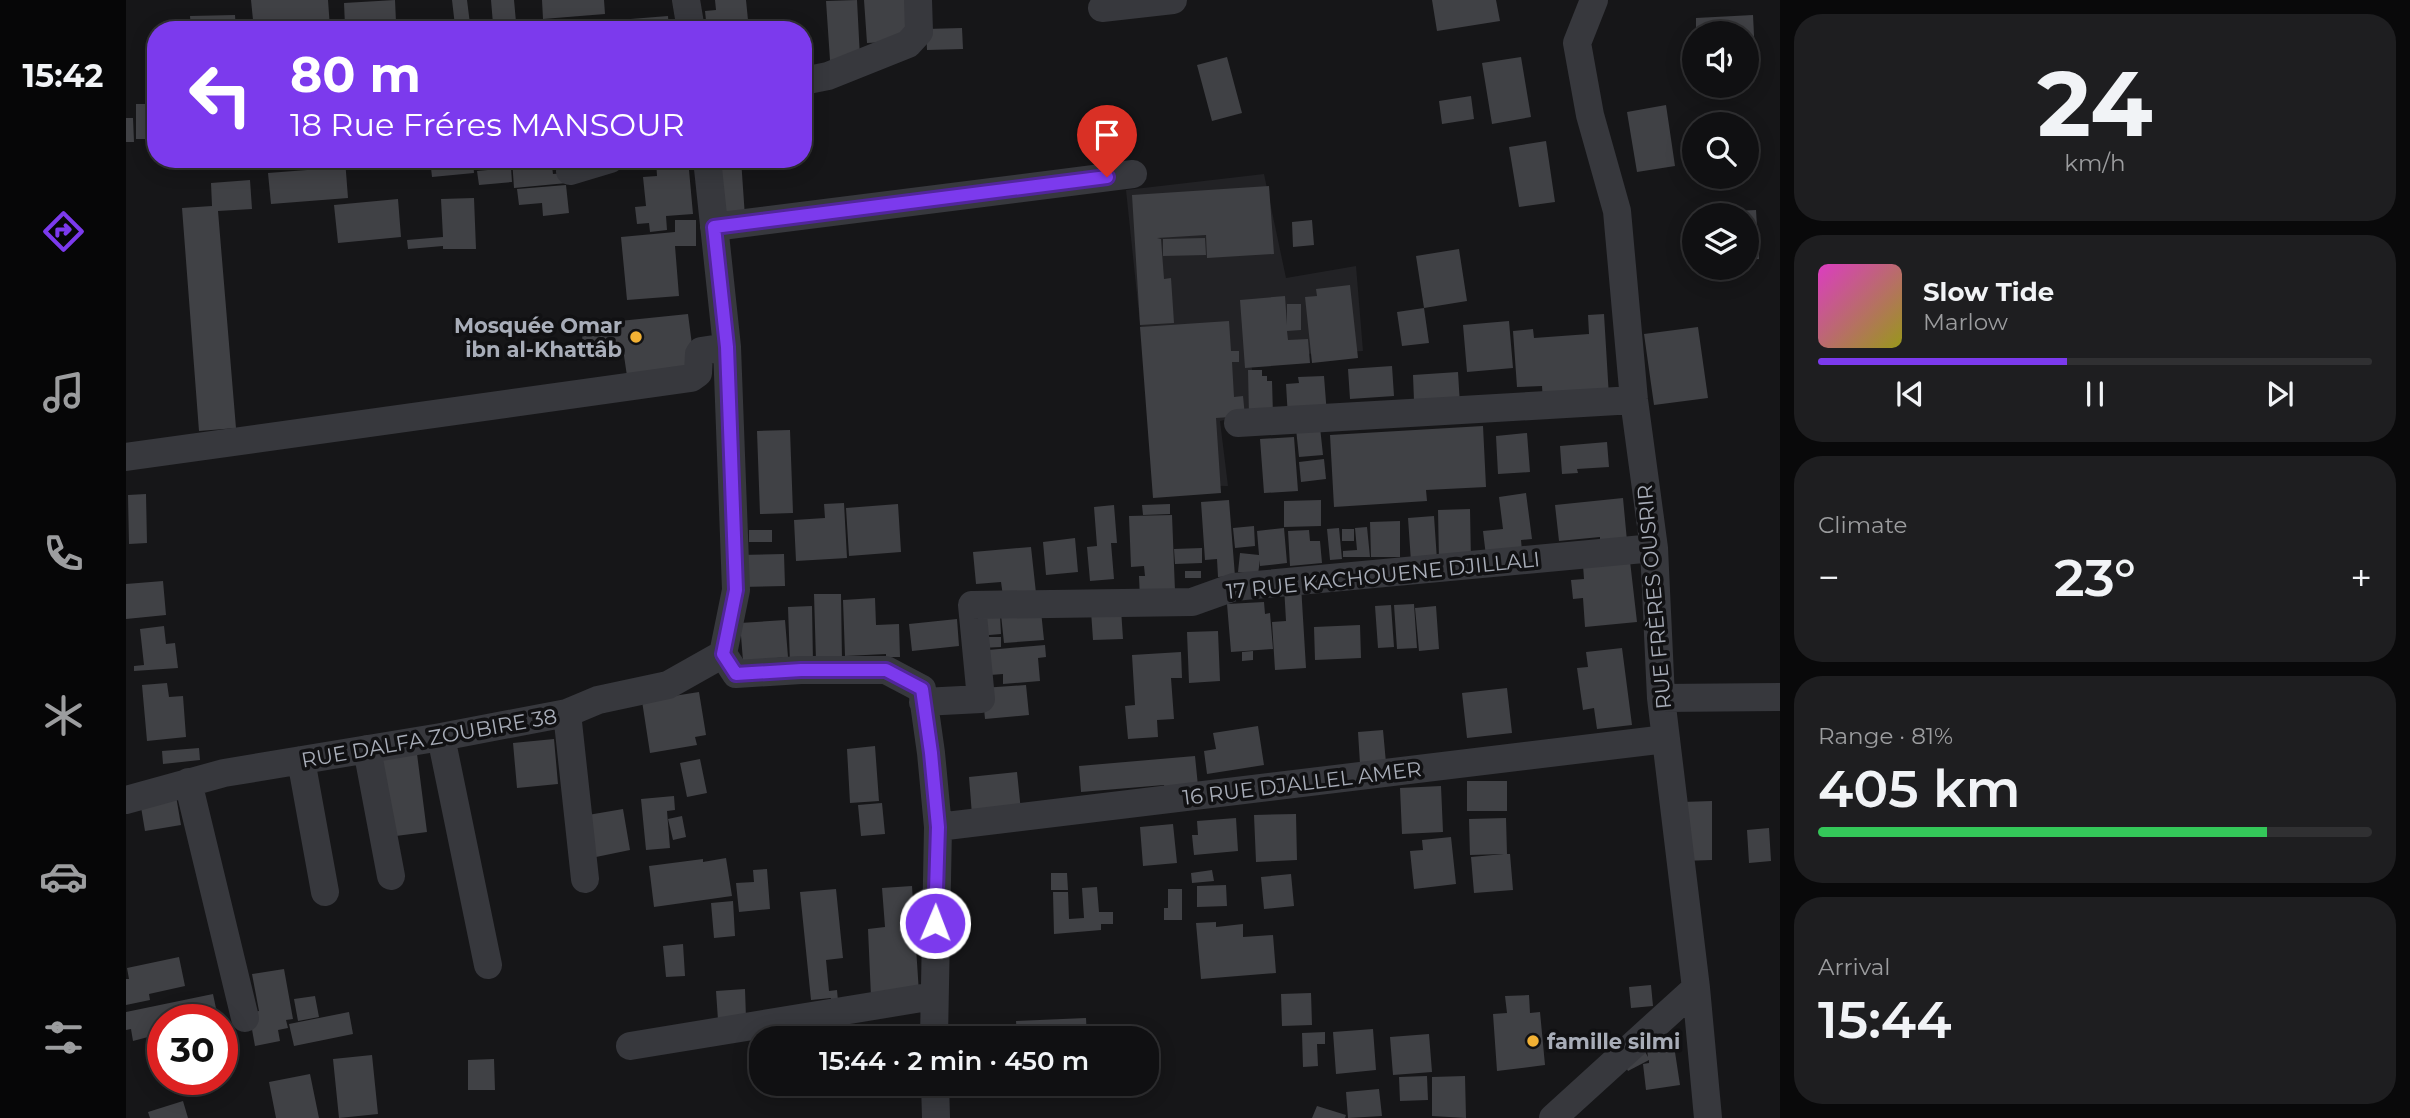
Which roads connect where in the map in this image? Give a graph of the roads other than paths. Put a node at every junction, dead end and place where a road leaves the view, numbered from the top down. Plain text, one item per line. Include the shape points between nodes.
1 (685, 0) edge
2 (918, 0) edge
3 (1173, 0) edge
4 (1594, 0) edge
5 (1102, 8) dead end
6 (689, 21) edge
7 (812, 79) edge
8 (580, 168) edge
9 (708, 168) edge
10 (570, 171) dead end
11 (1133, 174) dead end
12 (714, 227) junction
13 (727, 347) junction
14 (1634, 400) junction
15 (1238, 423) dead end
16 (126, 457) edge
17 (1654, 548) junction
18 (723, 654) junction
19 (1780, 697) edge
20 (1661, 698) junction
21 (923, 702) junction
22 (567, 713) junction
23 (441, 737) junction
24 (1666, 739) junction
25 (367, 749) junction
26 (301, 760) junction
27 (188, 782) junction
28 (126, 800) edge
29 (938, 827) junction
30 (391, 876) dead end
31 (585, 879) dead end
32 (325, 892) dead end
33 (488, 965) dead end
34 (1696, 988) junction
35 (933, 996) junction
36 (245, 1018) dead end
37 (934, 1026) edge
38 (630, 1046) dead end
39 (935, 1096) edge
40 (936, 1118) edge
41 (1553, 1118) edge
42 (1708, 1118) edge

1 - 6 street
2 - 7 street via 919,32 908,44
3 - 5 street
4 - 14 street, RUE FRÈRES OUSRIR via 1577,43 1590,115 1617,211
8 - 10 street
9 - 12 street
11 - 12 street
12 - 13 street
13 - 16 street via 701,351 698,373 691,378
13 - 18 street via 736,590
14 - 15 street
14 - 17 street, RUE FRÈRES OUSRIR
17 - 20 street, RUE FRÈRES OUSRIR
17 - 21 street, 17 RUE KACHOUENE DJILLALI via 1234,587 1192,602 972,605 981,699
18 - 21 street via 736,674 886,670 922,689
18 - 22 street, RUE DALFA ZOUBIRE 38 via 668,685 598,700
19 - 20 street
20 - 24 street, RUE FRÈRES OUSRIR
21 - 29 street
22 - 23 street, RUE DALFA ZOUBIRE 38
22 - 31 street
23 - 25 street, RUE DALFA ZOUBIRE 38
23 - 33 street
24 - 29 street, 16 RUE DJALLEL AMER
24 - 34 street, RUE FRÈRES OUSRIR
25 - 26 street, RUE DALFA ZOUBIRE 38
25 - 30 street
26 - 27 street, RUE DALFA ZOUBIRE 38
26 - 32 street
27 - 28 street, RUE DALFA ZOUBIRE 38
27 - 36 street
29 - 35 street
34 - 41 street
34 - 42 street, RUE FRÈRES OUSRIR
35 - 37 street
35 - 38 street
39 - 40 street

